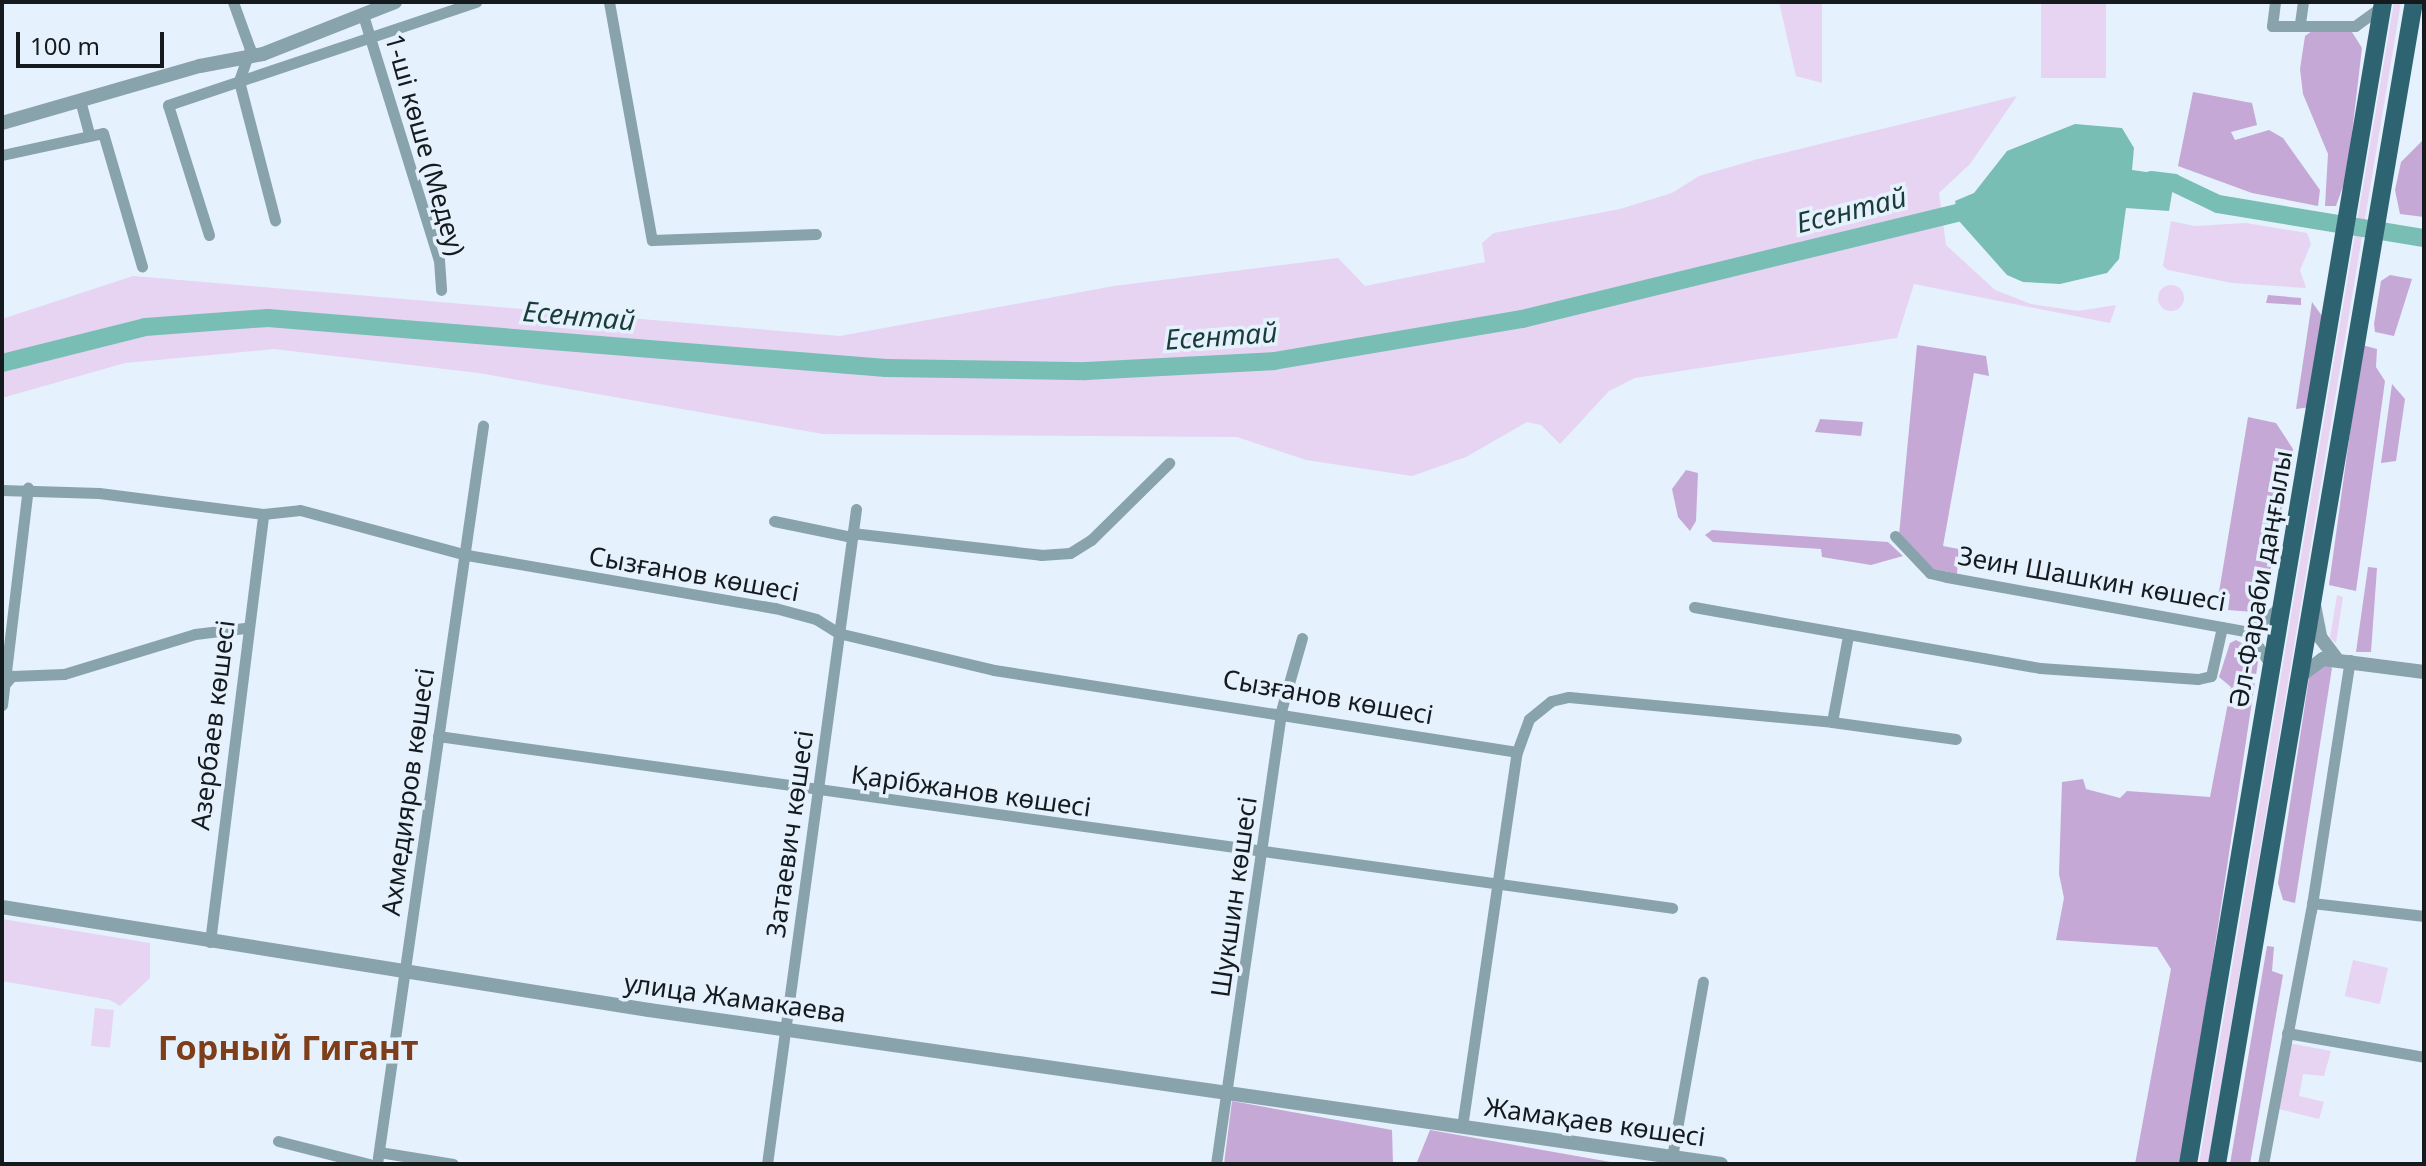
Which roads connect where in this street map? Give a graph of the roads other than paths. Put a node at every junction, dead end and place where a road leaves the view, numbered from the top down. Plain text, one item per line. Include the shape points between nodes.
1 (233, 2) edge
2 (395, 2) edge
3 (476, 2) edge
4 (609, 2) edge
5 (2275, 2) edge
6 (2303, 2) edge
7 (2414, 2) edge
8 (2383, 3) edge
9 (363, 15) junction
10 (2300, 23) junction
11 (2355, 26) junction
12 (371, 37) junction
13 (2376, 48) junction
14 (247, 57) junction
15 (239, 81) junction
16 (80, 100) junction
17 (2, 123) edge
18 (89, 133) junction
19 (2, 155) edge
20 (275, 220) dead end
21 (816, 234) dead end
22 (209, 235) dead end
23 (142, 266) dead end
24 (441, 290) dead end
25 (483, 426) dead end
26 (1169, 463) dead end
27 (28, 488) junction
28 (2, 490) edge
29 (856, 509) dead end
30 (263, 514) junction
31 (774, 521) dead end
32 (852, 535) junction
33 (1895, 536) dead end
34 (467, 555) junction
35 (2312, 598) junction
36 (2283, 600) junction
37 (1694, 607) dead end
38 (2222, 627) junction
39 (245, 628) junction
40 (2249, 632) junction
41 (838, 633) junction
42 (1848, 636) junction
43 (1302, 638) dead end
44 (2343, 659) junction
45 (2271, 668) junction
46 (2424, 672) edge
47 (2299, 677) junction
48 (3, 686) edge
49 (2, 705) edge
50 (1281, 711) junction
51 (1832, 722) junction
52 (438, 736) junction
53 (1956, 739) dead end
54 (1517, 752) junction
55 (821, 792) junction
56 (1263, 855) junction
57 (1499, 883) junction
58 (2312, 903) junction
59 (2, 907) edge
60 (1672, 908) dead end
61 (2424, 916) edge
62 (210, 942) junction
63 (404, 972) junction
64 (1703, 982) dead end
65 (783, 1029) junction
66 (2287, 1033) junction
67 (2424, 1057) edge
68 (1226, 1094) junction
69 (1462, 1127) junction
70 (278, 1141) dead end
71 (378, 1158) edge
72 (1672, 1160) edge
73 (369, 1164) edge
74 (453, 1164) edge
75 (767, 1164) edge
76 (1216, 1164) edge
77 (1721, 1164) edge
78 (2188, 1164) edge
79 (2217, 1164) edge
80 (2263, 1164) edge

1 - 14 street via 249,40
2 - 9 street
3 - 12 street
4 - 21 street via 652,240
5 - 10 street via 2272,26
6 - 10 street
7 - 35 main road, Әл-Фараби даңғылы
8 - 11 street
8 - 13 main road, Әл-Фараби даңғылы
9 - 12 street, 1-ші көше (Медеу)
9 - 14 street
10 - 11 street
11 - 13 street
12 - 15 street
12 - 24 street, 1-ші көше (Медеу) via 439,260
13 - 36 main road, Әл-Фараби даңғылы
14 - 15 street
14 - 16 street
15 - 20 street
15 - 22 street via 168,105
16 - 17 street
16 - 18 street
18 - 19 street
18 - 23 street via 105,136
25 - 34 street, Ахмедияров көшесі
26 - 32 street via 1091,540 1070,553
27 - 28 street, Сызғанов көшесі
27 - 30 street, Сызғанов көшесі
27 - 48 street
29 - 32 street, Затаевич көшесі
30 - 34 street, Сызғанов көшесі via 300,510
30 - 39 street, Азербаев көшесі
31 - 32 street
32 - 41 street, Затаевич көшесі
33 - 38 street, Зеин Шашкин көшесі via 1930,573
34 - 41 street, Сызғанов көшесі via 775,608 816,619
34 - 52 street, Ахмедияров көшесі
35 - 44 street via 2320,637
35 - 47 main road, Әл-Фараби даңғылы
36 - 40 street via 2267,622
36 - 45 main road, Әл-Фараби даңғылы
37 - 42 street
38 - 40 street, Зеин Шашкин көшесі
38 - 42 street via 2211,676 2198,679 2040,668
39 - 48 street via 195,634 64,674 12,676
39 - 62 street, Азербаев көшесі
40 - 45 street
41 - 50 street, Сызғанов көшесі via 994,670
41 - 55 street, Затаевич көшесі
42 - 51 street
43 - 50 street, Шукшин көшесі
44 - 46 street
44 - 47 street via 2317,661
44 - 58 street
45 - 78 main road, Әл-Фараби даңғылы
47 - 79 main road, Әл-Фараби даңғылы
48 - 49 street
50 - 54 street, Сызғанов көшесі
50 - 56 street, Шукшин көшесі
51 - 53 street
51 - 54 street via 1569,697 1551,701 1529,719
52 - 55 street, Қарібжанов көшесі
52 - 63 street, Ахмедияров көшесі
54 - 57 street
55 - 56 street, Қарібжанов көшесі
55 - 65 street, Затаевич көшесі
56 - 57 street, Қарібжанов көшесі
56 - 68 street, Шукшин көшесі
57 - 60 street, Қарібжанов көшесі
57 - 69 street
58 - 61 street
58 - 66 street
59 - 62 street, улица Жамакаева
62 - 63 street, улица Жамакаева
63 - 65 street, улица Жамакаева
63 - 71 street, Ахмедияров көшесі
64 - 72 street
65 - 68 street, улица Жамакаева
65 - 75 street, Затаевич көшесі
66 - 67 street
66 - 80 street
68 - 69 street, улица Жамакаева
68 - 76 street, Шукшин көшесі
69 - 72 street, Жамақаев көшесі
70 - 73 street
71 - 74 street
72 - 77 street, Жамақаев көшесі

